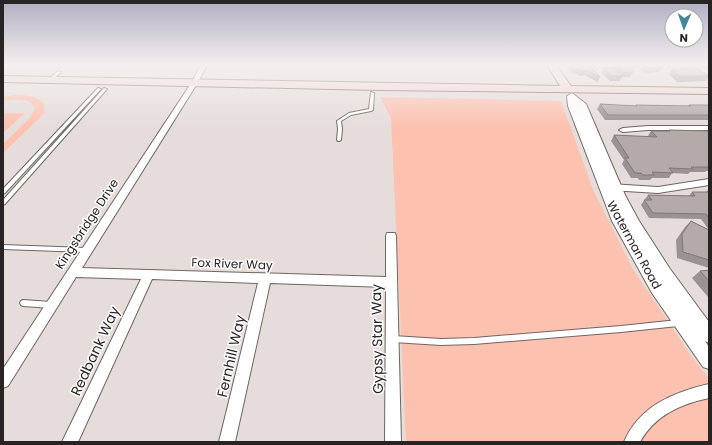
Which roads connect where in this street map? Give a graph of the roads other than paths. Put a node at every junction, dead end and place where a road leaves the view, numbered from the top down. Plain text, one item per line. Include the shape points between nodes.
1 (167, 86) edge
2 (566, 86) edge
3 (3, 87) edge
4 (192, 87) junction
5 (102, 89) junction
6 (709, 92) edge
7 (372, 93) junction
8 (570, 93) junction
9 (709, 98) edge
10 (709, 128) edge
11 (623, 130) dead end
12 (339, 140) dead end
13 (709, 182) edge
14 (610, 187) junction
15 (3, 192) edge
16 (3, 203) edge
17 (391, 236) dead end
18 (3, 247) edge
19 (86, 250) junction
20 (72, 272) junction
21 (149, 274) junction
22 (265, 278) junction
23 (391, 282) junction
24 (23, 303) dead end
25 (51, 305) junction
26 (681, 322) junction
27 (709, 335) edge
28 (392, 338) junction
29 (709, 360) edge
30 (3, 381) edge
31 (709, 391) edge
32 (70, 442) edge
33 (227, 442) edge
34 (393, 442) edge
35 (632, 442) edge

1 - 4 main road
2 - 8 main road, Waterman Road
3 - 5 main road
4 - 5 main road
4 - 7 main road
4 - 8 main road
4 - 19 street, Kingsbridge Drive
5 - 15 lane
5 - 16 lane
6 - 8 main road
7 - 8 main road
7 - 12 lane via 371,110 350,114 339,121
8 - 9 main road
8 - 14 street, Waterman Road via 584,110
10 - 11 street
13 - 14 street via 658,190
14 - 26 street, Waterman Road via 622,228 657,288
14 - 27 street, Waterman Road via 639,234
17 - 23 street, Gypsy Star Way
18 - 19 lane
19 - 20 street, Kingsbridge Drive
20 - 21 street, Fox River Way
20 - 25 street, Kingsbridge Drive
21 - 22 street, Fox River Way
21 - 32 street, Redbank Way
22 - 23 street, Fox River Way
22 - 33 street, Fernhill Way
23 - 28 street, Gypsy Star Way
24 - 25 lane
25 - 30 street, Kingsbridge Drive
26 - 28 lane via 474,341 441,342
26 - 29 street, Waterman Road
28 - 34 street, Gypsy Star Way
31 - 35 street via 676,400 657,411 646,421

